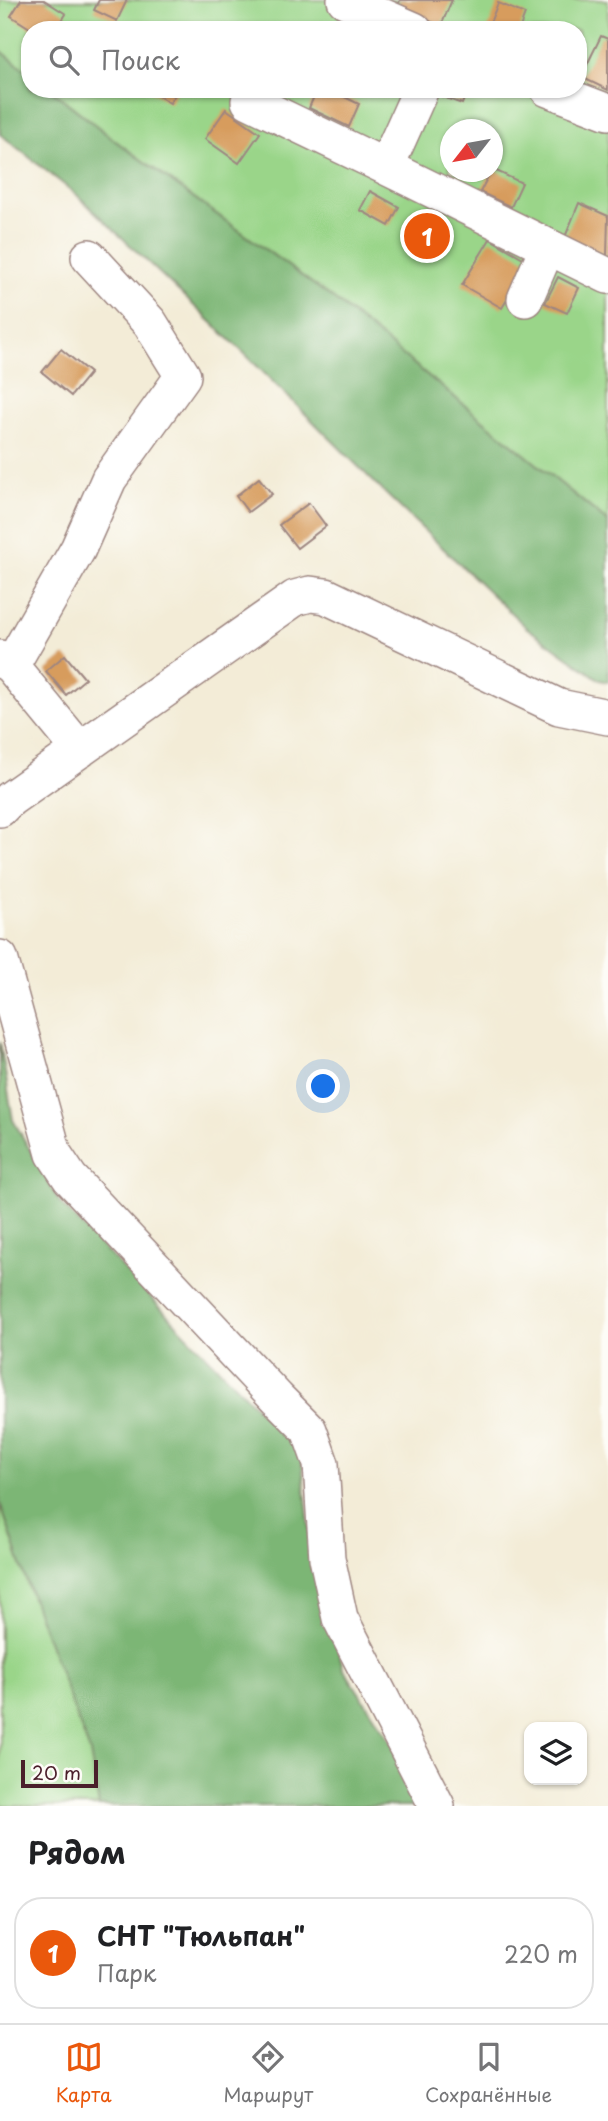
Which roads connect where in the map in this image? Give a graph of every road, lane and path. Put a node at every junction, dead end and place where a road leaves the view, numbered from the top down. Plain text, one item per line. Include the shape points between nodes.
1 (345, 0) edge
2 (393, 21) edge
3 (417, 98) edge
4 (571, 98) edge
5 (249, 101) dead end
6 (608, 112) edge
7 (386, 167) junction
8 (547, 248) junction
9 (89, 257) dead end
10 (608, 276) edge
11 (525, 299) dead end
12 (6, 662) edge
13 (608, 717) edge
14 (80, 750) junction
15 (0, 809) edge
16 (0, 958) edge
17 (437, 1806) edge

1 - 2 street
3 - 7 street
4 - 6 street
5 - 7 street
7 - 8 street
8 - 10 street
8 - 11 street
9 - 12 street via 150,323 183,376 108,480 78,549
12 - 14 street
13 - 14 street via 559,707 339,602 310,594 295,598
14 - 15 street
16 - 17 street via 54,1154 70,1178 309,1430 321,1464 327,1558 340,1618

